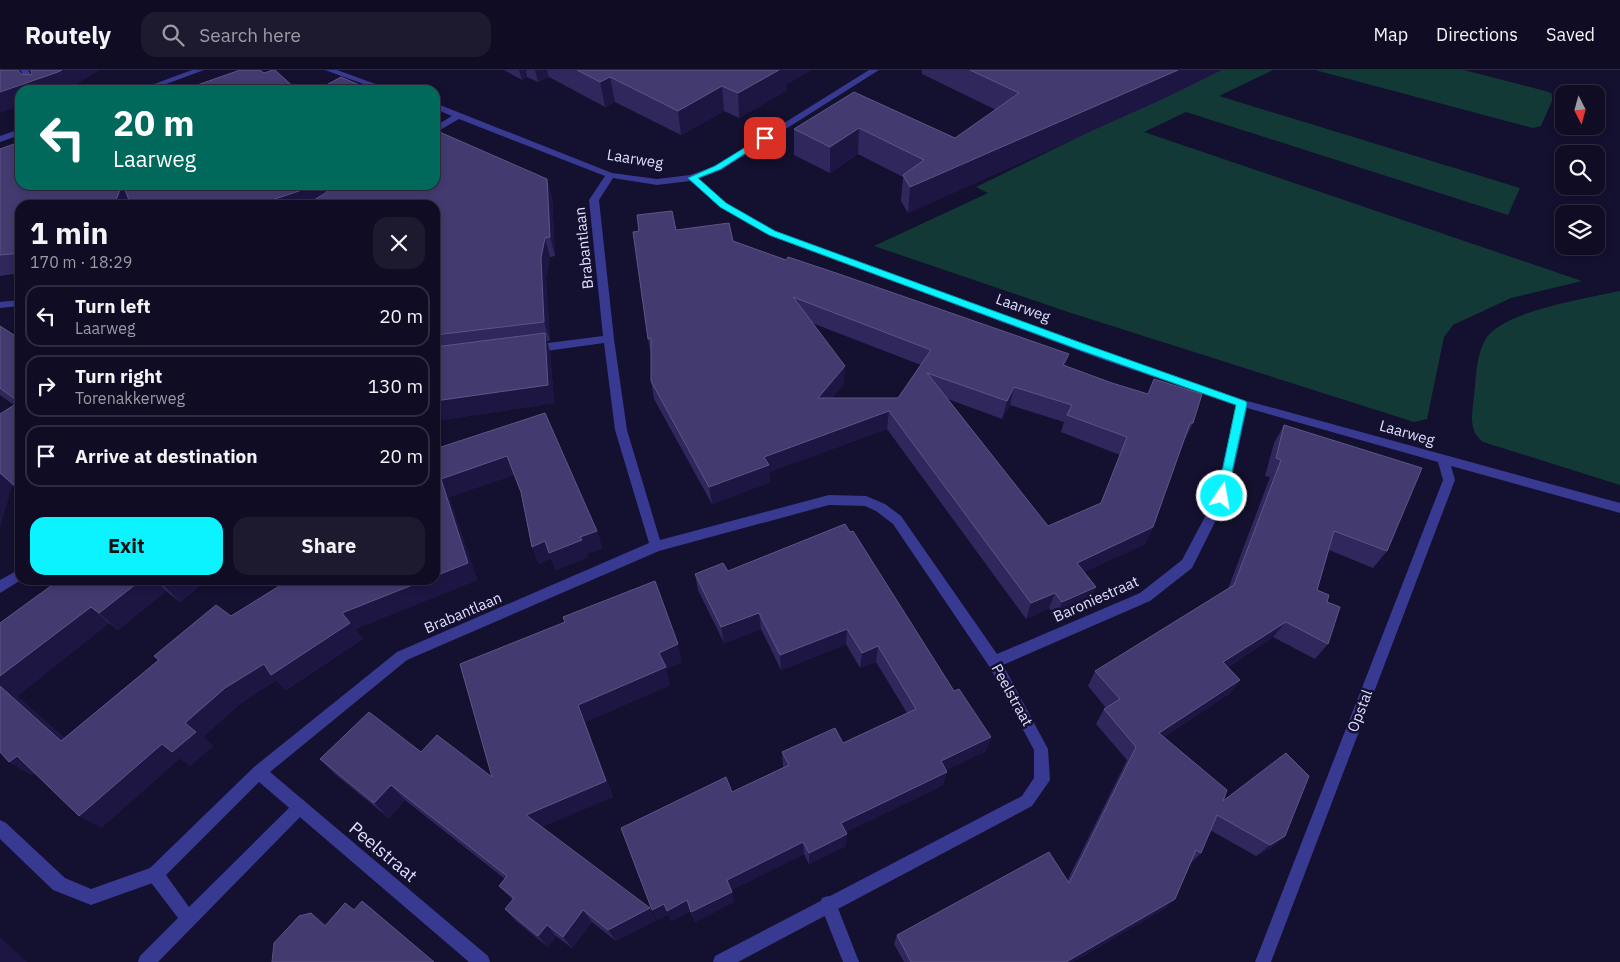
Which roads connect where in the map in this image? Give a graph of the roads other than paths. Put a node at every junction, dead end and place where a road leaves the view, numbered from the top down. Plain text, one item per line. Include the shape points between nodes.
1 (24, 70) edge
2 (200, 70) edge
3 (329, 70) edge
4 (875, 70) edge
5 (34, 85) edge
6 (156, 85) edge
7 (373, 85) edge
8 (440, 108) edge
9 (460, 114) junction
10 (440, 127) edge
11 (15, 134) edge
12 (0, 139) edge
13 (610, 175) junction
14 (692, 178) junction
15 (15, 304) edge
16 (0, 306) edge
17 (609, 339) junction
18 (522, 350) edge
19 (1242, 403) junction
20 (1442, 459) junction
21 (1620, 508) edge
22 (656, 546) junction
23 (15, 577) edge
24 (0, 587) edge
25 (994, 662) junction
26 (259, 772) junction
27 (299, 808) junction
28 (0, 828) edge
29 (155, 874) junction
30 (828, 904) junction
31 (189, 920) junction
32 (146, 962) edge
33 (482, 962) edge
34 (721, 962) edge
35 (851, 962) edge
36 (1264, 962) edge

1 - 5 street
2 - 6 street
3 - 7 street
4 - 14 street via 718,168
8 - 9 street, Laarweg
9 - 10 street
9 - 13 street, Laarweg
11 - 12 street
13 - 14 street, Laarweg via 657,182
13 - 17 street, Brabantlaan via 594,200
14 - 19 street, Laarweg via 723,205 772,233
15 - 16 street
17 - 18 street
17 - 22 street, Brabantlaan via 622,430
19 - 20 street, Laarweg
19 - 25 street, Baroniestraat via 1222,496 1187,564 1145,597
20 - 21 street, Laarweg
20 - 36 street, Opstal via 1449,480
22 - 25 street, Peelstraat via 829,500 855,498 881,507 897,520
22 - 26 street, Brabantlaan via 402,656
23 - 24 street
25 - 30 street, Peelstraat via 1041,749 1042,780 1027,801
26 - 27 street, Peelstraat
26 - 29 street, Brabantlaan
27 - 31 street
27 - 33 street, Peelstraat
28 - 29 street, Brabantlaan via 59,884 91,897
29 - 31 street
30 - 34 street, Peelstraat
30 - 35 street
31 - 32 street

